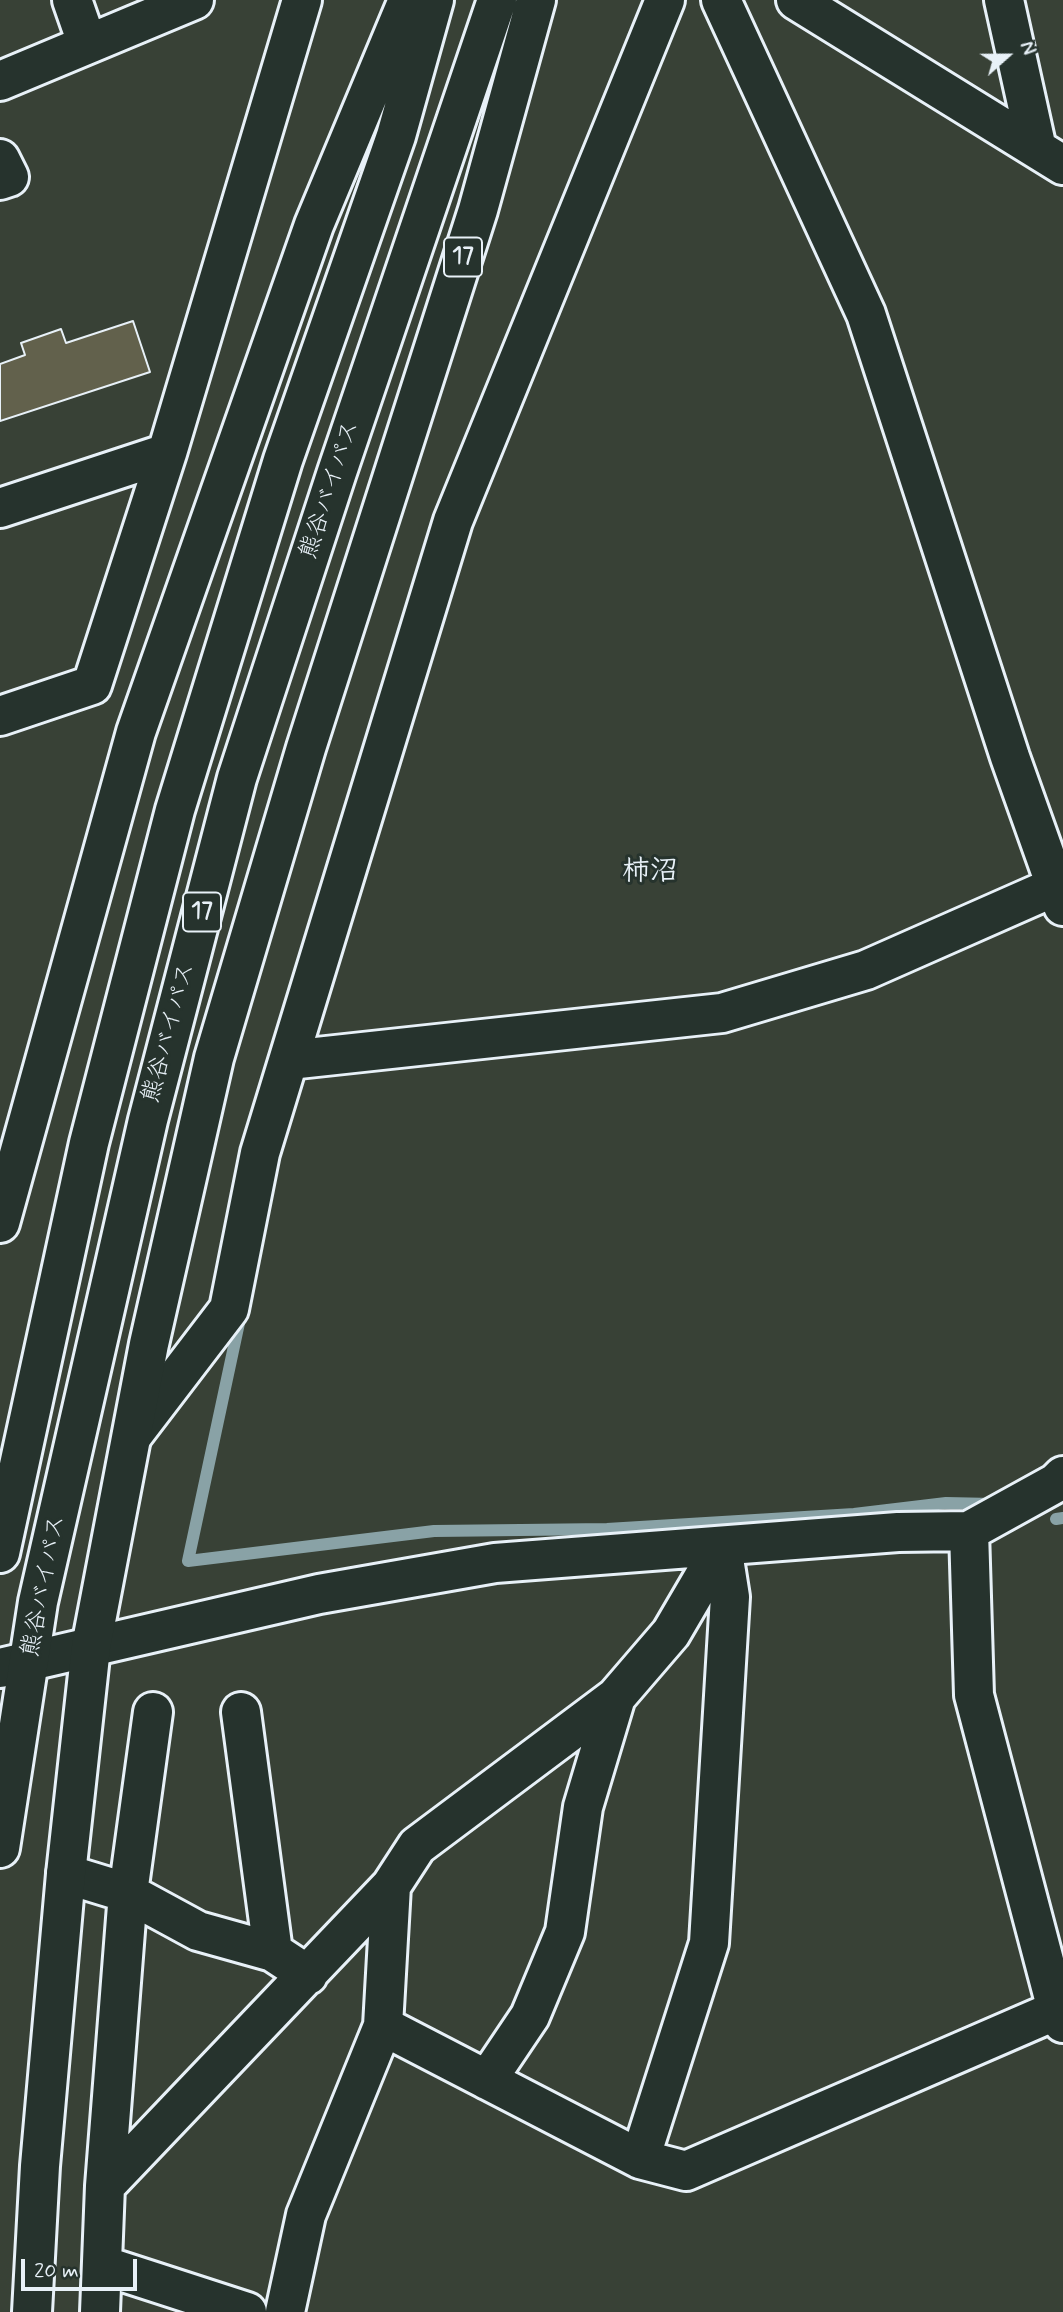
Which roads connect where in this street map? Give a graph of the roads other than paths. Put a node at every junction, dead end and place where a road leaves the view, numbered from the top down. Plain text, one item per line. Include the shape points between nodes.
1 (72, 0) edge
2 (194, 0) edge
3 (302, 0) edge
4 (408, 0) edge
5 (434, 0) edge
6 (497, 0) edge
7 (536, 0) edge
8 (665, 0) edge
9 (721, 0) edge
10 (796, 0) edge
11 (1004, 0) edge
12 (87, 43) junction
13 (0, 81) edge
14 (0, 159) edge
15 (1056, 160) edge
16 (0, 180) edge
17 (167, 453) junction
18 (0, 508) edge
19 (0, 716) edge
20 (1061, 891) edge
21 (289, 1060) junction
22 (0, 1223) edge
23 (132, 1436) junction
24 (1063, 1476) edge
25 (969, 1531) junction
26 (722, 1546) junction
27 (0, 1553) edge
28 (91, 1647) junction
29 (15, 1665) edge
30 (616, 1696) junction
31 (153, 1712) dead end
32 (241, 1712) dead end
33 (0, 1848) edge
34 (66, 1874) junction
35 (391, 1886) junction
36 (128, 1893) junction
37 (273, 1952) junction
38 (307, 1975) junction
39 (1060, 2016) edge
40 (383, 2026) junction
41 (487, 2080) junction
42 (640, 2159) junction
43 (105, 2186) junction
44 (102, 2266) junction
45 (32, 2312) edge
46 (100, 2312) edge
47 (247, 2312) edge
48 (285, 2312) edge

1 - 12 main road
2 - 12 main road
3 - 17 main road
4 - 22 main road via 314,225 135,732
5 - 27 main road, 熊谷バイパス / 17 via 396,136 283,460 175,810 89,1143
6 - 29 main road, 熊谷バイパス / 17 via 237,778 145,1133 38,1602
7 - 23 main road, 17 via 478,210 306,748 214,1058
8 - 21 main road via 453,521
9 - 20 main road via 866,314 1005,744
10 - 15 main road
11 - 15 main road
12 - 13 main road
14 - 16 main road via 9,177
17 - 18 main road
17 - 19 main road via 92,685
20 - 21 main road via 866,970 722,1013
21 - 23 main road via 260,1153 229,1309
23 - 28 main road, 17
24 - 25 main road
25 - 26 main road
25 - 39 main road via 974,1695
26 - 28 main road via 495,1563 319,1594
26 - 30 main road via 671,1633
26 - 42 main road via 730,1597 709,1942
28 - 29 main road
28 - 34 main road, 17
29 - 33 main road, 熊谷バイパス / 17
30 - 35 main road via 417,1846
30 - 41 main road via 583,1807 565,1932 530,2015
31 - 36 main road
32 - 37 main road
34 - 36 main road
34 - 45 main road, 17
35 - 38 main road
35 - 40 main road
36 - 37 main road via 198,1931
36 - 43 main road
37 - 38 main road
38 - 43 main road
39 - 42 main road via 686,2171
40 - 41 main road
40 - 48 main road via 306,2215
41 - 42 main road
43 - 44 main road
44 - 46 main road
44 - 47 main road

